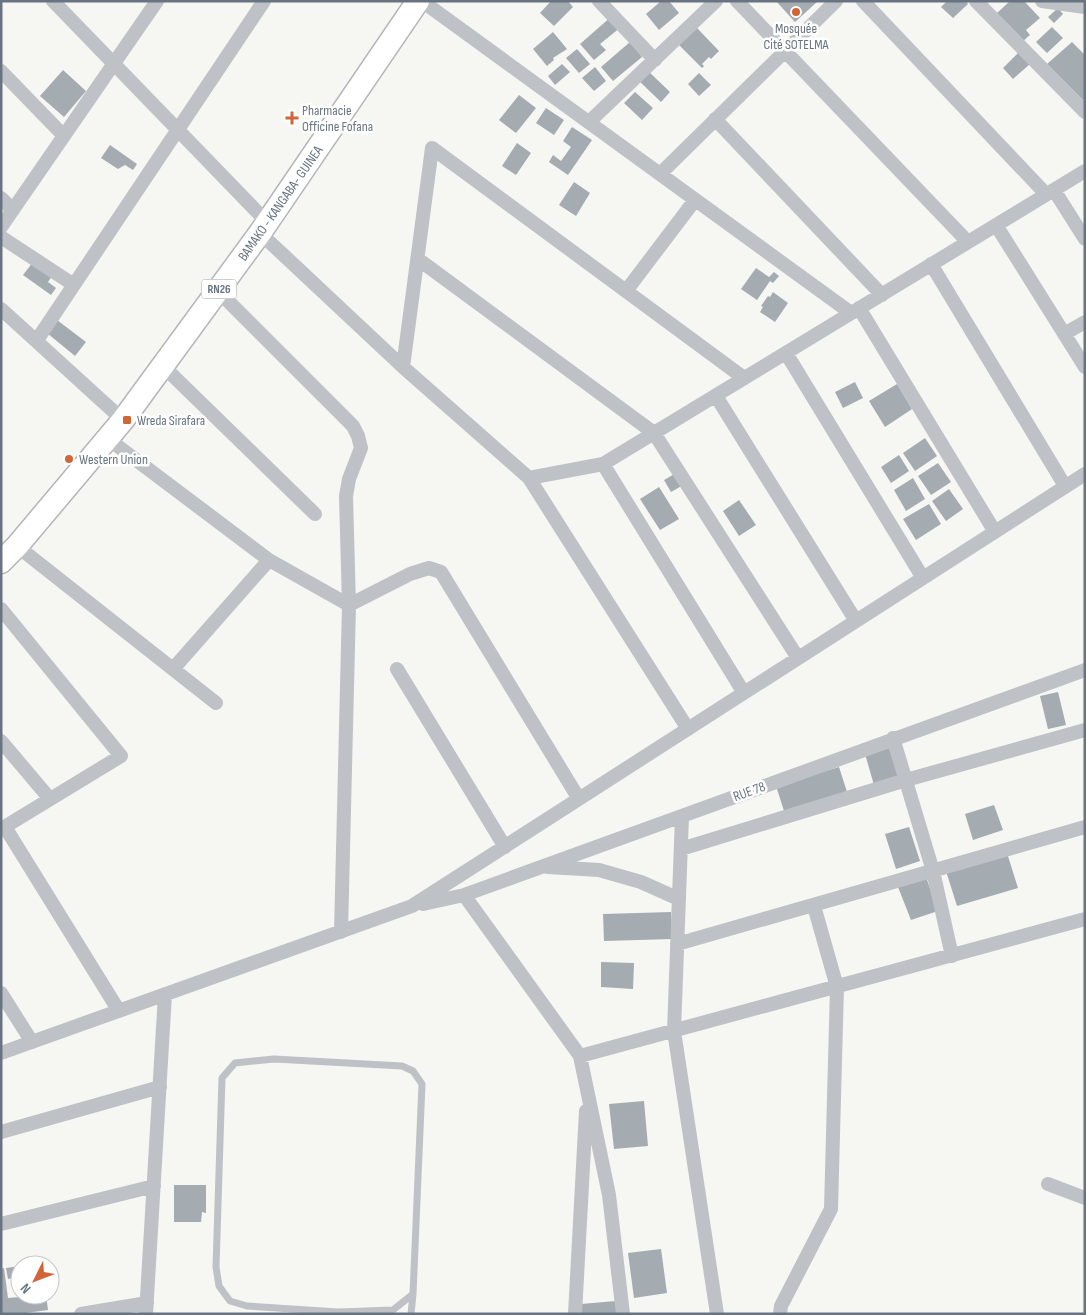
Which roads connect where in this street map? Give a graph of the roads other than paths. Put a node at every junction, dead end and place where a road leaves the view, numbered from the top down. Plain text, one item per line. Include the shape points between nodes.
1 (53, 1) edge
2 (157, 1) edge
3 (264, 1) edge
4 (418, 1) edge
5 (422, 1) edge
6 (599, 1) edge
7 (716, 1) edge
8 (737, 1) edge
9 (836, 1) edge
10 (863, 1) edge
11 (976, 1) edge
12 (1042, 1) edge
13 (1085, 7) edge
14 (785, 51) junction
15 (655, 60) junction
16 (114, 64) junction
17 (1, 71) edge
18 (1085, 112) edge
19 (715, 120) junction
20 (588, 122) junction
21 (177, 131) junction
22 (64, 136) junction
23 (1085, 171) edge
24 (660, 174) junction
25 (1050, 192) junction
26 (1, 198) edge
27 (695, 200) junction
28 (13, 210) junction
29 (996, 225) junction
30 (1, 227) edge
31 (264, 228) junction
32 (1, 237) edge
33 (1085, 240) edge
34 (968, 242) junction
35 (418, 259) junction
36 (931, 264) junction
37 (74, 285) junction
38 (218, 291) junction
39 (626, 291) junction
40 (882, 295) junction
41 (1, 309) edge
42 (855, 311) junction
43 (1085, 322) edge
44 (1064, 334) junction
45 (37, 340) junction
46 (786, 353) junction
47 (163, 366) junction
48 (403, 367) junction
49 (1085, 367) edge
50 (744, 378) junction
51 (716, 396) junction
52 (123, 420) junction
53 (654, 433) junction
54 (107, 438) junction
55 (603, 464) junction
56 (1085, 474) edge
57 (529, 478) junction
58 (1065, 486) junction
59 (315, 514) dead end
60 (995, 532) junction
61 (17, 546) junction
62 (269, 560) junction
63 (1, 562) edge
64 (923, 578) junction
65 (348, 605) junction
66 (1, 609) edge
67 (856, 621) junction
68 (798, 658) junction
69 (173, 669) junction
70 (397, 669) dead end
71 (1085, 670) edge
72 (744, 693) junction
73 (216, 703) dead end
74 (688, 729) junction
75 (1085, 730) edge
76 (893, 738) junction
77 (1, 741) edge
78 (906, 780) junction
79 (579, 799) junction
80 (50, 800) junction
81 (682, 816) junction
82 (3, 828) edge
83 (1085, 828) edge
84 (506, 847) junction
85 (681, 849) junction
86 (541, 867) junction
87 (933, 871) junction
88 (464, 895) junction
89 (679, 899) junction
90 (412, 906) junction
91 (814, 906) junction
92 (1085, 920) edge
93 (341, 932) junction
94 (677, 944) junction
95 (952, 956) junction
96 (837, 987) junction
97 (1, 993) edge
98 (165, 994) junction
99 (119, 1011) junction
100 (674, 1031) junction
101 (32, 1042) junction
102 (1, 1053) edge
103 (580, 1056) junction
104 (160, 1087) junction
105 (587, 1090) junction
106 (1, 1132) edge
107 (1048, 1184) dead end
108 (154, 1186) junction
109 (1085, 1198) edge
110 (1, 1224) edge
111 (413, 1294) junction
112 (147, 1308) edge
113 (82, 1314) edge
114 (411, 1314) edge
115 (575, 1314) edge
116 (623, 1314) edge
117 (717, 1314) edge
118 (780, 1314) edge

1 - 16 street
2 - 16 street
3 - 21 street
4 - 31 main road, BAMAKO - KANGABA- GUINEA / RN26
5 - 20 street
6 - 15 street
7 - 15 street
8 - 14 street
9 - 14 street
10 - 25 street
11 - 18 street
12 - 13 street
14 - 19 street
14 - 34 street
15 - 20 street
16 - 21 street
16 - 22 street
17 - 22 street
19 - 24 street
19 - 40 street
20 - 24 street
21 - 31 street
21 - 37 street
22 - 28 street
23 - 25 street
24 - 27 street
25 - 29 street
25 - 33 street
26 - 28 street
27 - 39 street
27 - 42 street
28 - 30 street
29 - 34 street
29 - 44 street
31 - 38 main road, BAMAKO - KANGABA- GUINEA / RN26
31 - 48 street
32 - 37 street
34 - 36 street
35 - 39 street via 432,148
35 - 48 street
35 - 53 street
36 - 40 street
36 - 58 street
37 - 45 street
38 - 47 main road, BAMAKO - KANGABA- GUINEA / RN26
38 - 65 street via 353,426 358,436 360,448 346,496
39 - 50 street
40 - 42 street
41 - 45 street
42 - 46 street
42 - 60 street
43 - 44 street
44 - 49 street
45 - 52 street
46 - 50 street
46 - 64 street
47 - 52 main road, BAMAKO - KANGABA- GUINEA / RN26
47 - 59 street
48 - 57 street
50 - 51 street
51 - 53 street
51 - 67 street
52 - 54 main road, BAMAKO - KANGABA- GUINEA / RN26
53 - 55 street
53 - 68 street
54 - 61 main road, BAMAKO - KANGABA- GUINEA / RN26
54 - 62 street
55 - 57 street
55 - 72 street
56 - 58 street
57 - 74 street
58 - 60 street
60 - 64 street
61 - 63 main road, BAMAKO - KANGABA- GUINEA / RN26
61 - 69 street
62 - 65 street
62 - 69 street
64 - 67 street
65 - 79 street via 419,571 429,568 441,572
65 - 93 street
66 - 80 street via 121,756
67 - 68 street
68 - 72 street
69 - 73 street
70 - 84 street
71 - 76 street, RUE 78
72 - 74 street
74 - 79 street
75 - 78 street
76 - 78 street
76 - 81 street, RUE 78
77 - 80 street
78 - 85 street
78 - 87 street
79 - 84 street
80 - 82 street
81 - 85 street
81 - 86 street, RUE 78
82 - 99 street
83 - 87 street
84 - 90 street
85 - 89 street
86 - 88 street, RUE 78
86 - 89 street via 599,870 641,882
87 - 91 street
87 - 95 street
88 - 90 street, RUE 78
88 - 103 street
89 - 94 street
90 - 93 street
91 - 94 street
91 - 96 street
92 - 95 street
93 - 98 street
94 - 100 street
95 - 96 street
96 - 100 street
96 - 118 street via 831,1209 781,1306
97 - 101 street
98 - 99 street
98 - 104 street
99 - 101 street
100 - 103 street
100 - 117 street
101 - 102 street
103 - 105 street
104 - 106 street
104 - 108 street
105 - 115 street
105 - 116 street via 609,1196
107 - 109 street
108 - 110 street
108 - 112 street
111 - 111 lane via 422,1084 413,1071 402,1066 274,1059 235,1063 222,1078 216,1267 219,1286 230,1300 247,1306 338,1312 393,1310
111 - 114 lane
112 - 113 street

